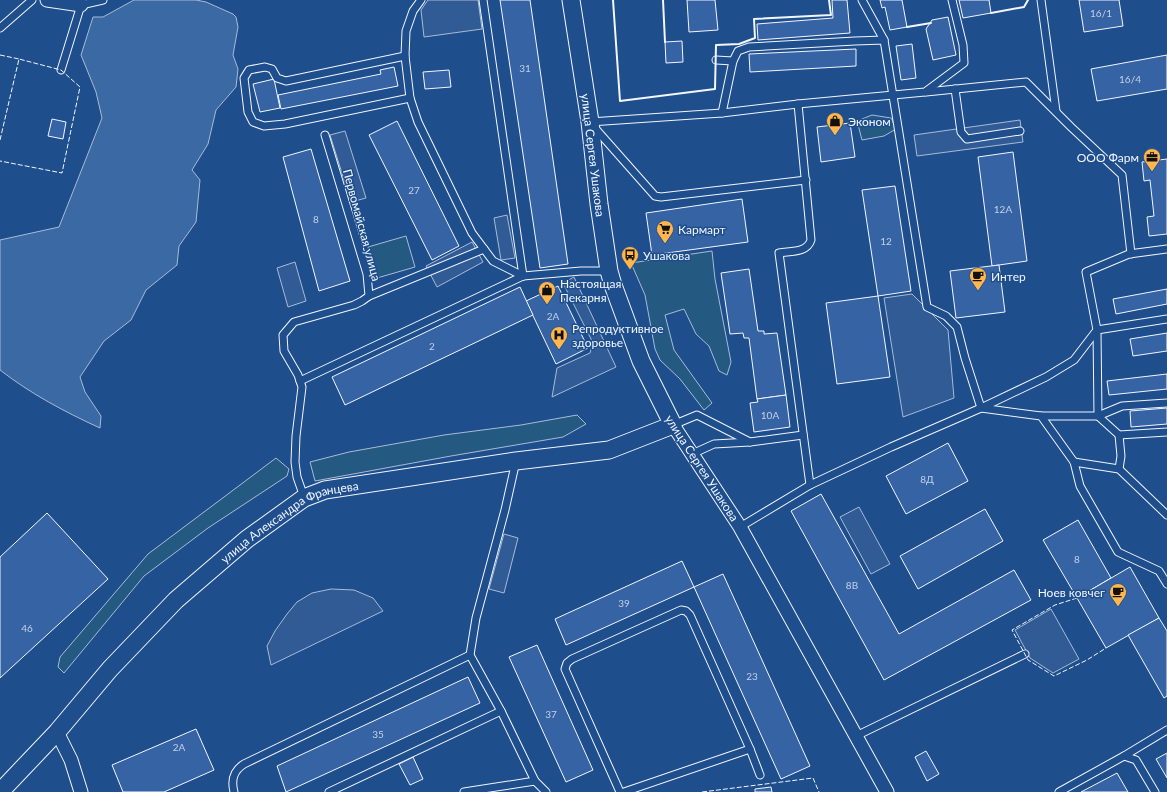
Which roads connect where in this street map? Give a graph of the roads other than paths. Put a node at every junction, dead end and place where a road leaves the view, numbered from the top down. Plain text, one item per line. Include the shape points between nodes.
1 (32, 0) edge
2 (47, 0) edge
3 (103, 0) edge
4 (421, 0) edge
5 (483, 0) edge
6 (571, 0) edge
7 (862, 0) edge
8 (952, 0) edge
9 (1041, 0) edge
10 (81, 5) junction
11 (0, 28) edge
12 (884, 40) junction
13 (405, 56) junction
14 (716, 60) dead end
15 (733, 62) junction
16 (61, 70) dead end
17 (955, 89) junction
18 (925, 92) junction
19 (894, 95) junction
20 (410, 98) junction
21 (798, 104) junction
22 (1056, 111) junction
23 (722, 113) junction
24 (590, 122) junction
25 (1020, 131) dead end
26 (325, 135) dead end
27 (806, 180) junction
28 (484, 249) junction
29 (1167, 249) edge
30 (1131, 254) junction
31 (609, 271) junction
32 (523, 276) junction
33 (369, 296) junction
34 (1167, 319) edge
35 (1096, 330) junction
36 (300, 381) junction
37 (1167, 402) edge
38 (981, 408) junction
39 (1041, 416) junction
40 (1098, 416) junction
41 (673, 425) junction
42 (1167, 432) edge
43 (803, 435) junction
44 (1119, 435) junction
45 (750, 442) junction
46 (692, 454) junction
47 (516, 461) junction
48 (1074, 462) junction
49 (1119, 469) junction
50 (810, 485) junction
51 (304, 498) junction
52 (1167, 515) edge
53 (740, 527) junction
54 (1167, 584) edge
55 (1025, 654) dead end
56 (470, 655) junction
57 (501, 711) junction
58 (1167, 730) edge
59 (57, 732) junction
60 (856, 736) junction
61 (750, 749) junction
62 (1124, 756) junction
63 (760, 775) dead end
64 (536, 781) junction
65 (0, 792) edge
66 (81, 792) edge
67 (234, 792) edge
68 (329, 792) edge
69 (464, 792) edge
70 (546, 792) edge
71 (620, 792) edge
72 (624, 792) edge
73 (887, 792) edge
74 (1059, 792) edge
75 (1155, 792) edge

1 - 11 lane
2 - 10 street
3 - 10 lane
4 - 13 lane via 413,11 406,31
5 - 32 lane
6 - 24 street, улица Сергея Ушакова
7 - 12 lane
8 - 18 lane via 963,45 964,64
9 - 22 lane
10 - 16 lane
12 - 15 lane via 739,48
12 - 19 lane
13 - 20 lane
13 - 20 lane via 286,81 277,78 272,69 266,67 248,70 244,78 248,112 253,122 264,126
14 - 15 lane
15 - 23 lane
17 - 18 lane
17 - 22 lane via 1026,82
17 - 25 lane via 961,132 967,139
18 - 19 lane
19 - 21 lane
19 - 38 lane via 927,307 946,316 957,327
20 - 28 lane via 418,122 472,233
21 - 23 lane
21 - 27 lane
22 - 30 lane via 1122,175
23 - 24 lane
24 - 27 lane via 655,196
24 - 31 street, улица Сергея Ушакова
26 - 33 lane, Первомайская улица via 367,274
27 - 43 lane via 810,244 806,248 779,253
28 - 32 lane via 493,261
28 - 33 lane
29 - 30 lane
30 - 35 lane via 1086,272
31 - 32 lane
31 - 41 street, улица Сергея Ушакова via 641,361
32 - 36 lane
33 - 36 lane, Первомайская улица via 354,305 294,322 283,335 284,351
34 - 35 lane
35 - 38 lane via 1074,360 1046,377
35 - 40 lane
36 - 51 lane, Первомайская улица via 302,386 295,462
37 - 40 lane via 1122,406
38 - 39 lane
38 - 50 lane
39 - 40 lane
39 - 48 lane
40 - 44 lane
41 - 45 lane via 697,415
41 - 46 street, улица Сергея Ушакова
41 - 47 street, улица Александра Францева via 609,450
42 - 44 lane
43 - 45 lane
43 - 50 lane
44 - 49 lane
45 - 46 lane via 714,444
46 - 53 street, улица Сергея Ушакова
47 - 51 street, улица Александра Францева via 325,490
47 - 56 lane via 476,618
48 - 49 lane
48 - 54 lane via 1080,486 1118,552 1160,571
49 - 52 lane
50 - 53 lane
51 - 59 street, улица Александра Францева via 247,539 176,600 110,668
53 - 60 street, улица Сергея Ушакова
55 - 60 lane
56 - 57 lane
56 - 67 lane via 244,764 236,769 233,776
57 - 64 lane
57 - 68 lane
58 - 62 lane
59 - 65 street, улица Александра Францева
59 - 66 street via 71,760
60 - 73 street, улица Сергея Ушакова
61 - 63 lane
61 - 71 lane via 690,616 681,610 572,659 564,669
61 - 72 lane
62 - 74 lane
62 - 75 lane via 1136,760
64 - 69 lane
64 - 70 lane

